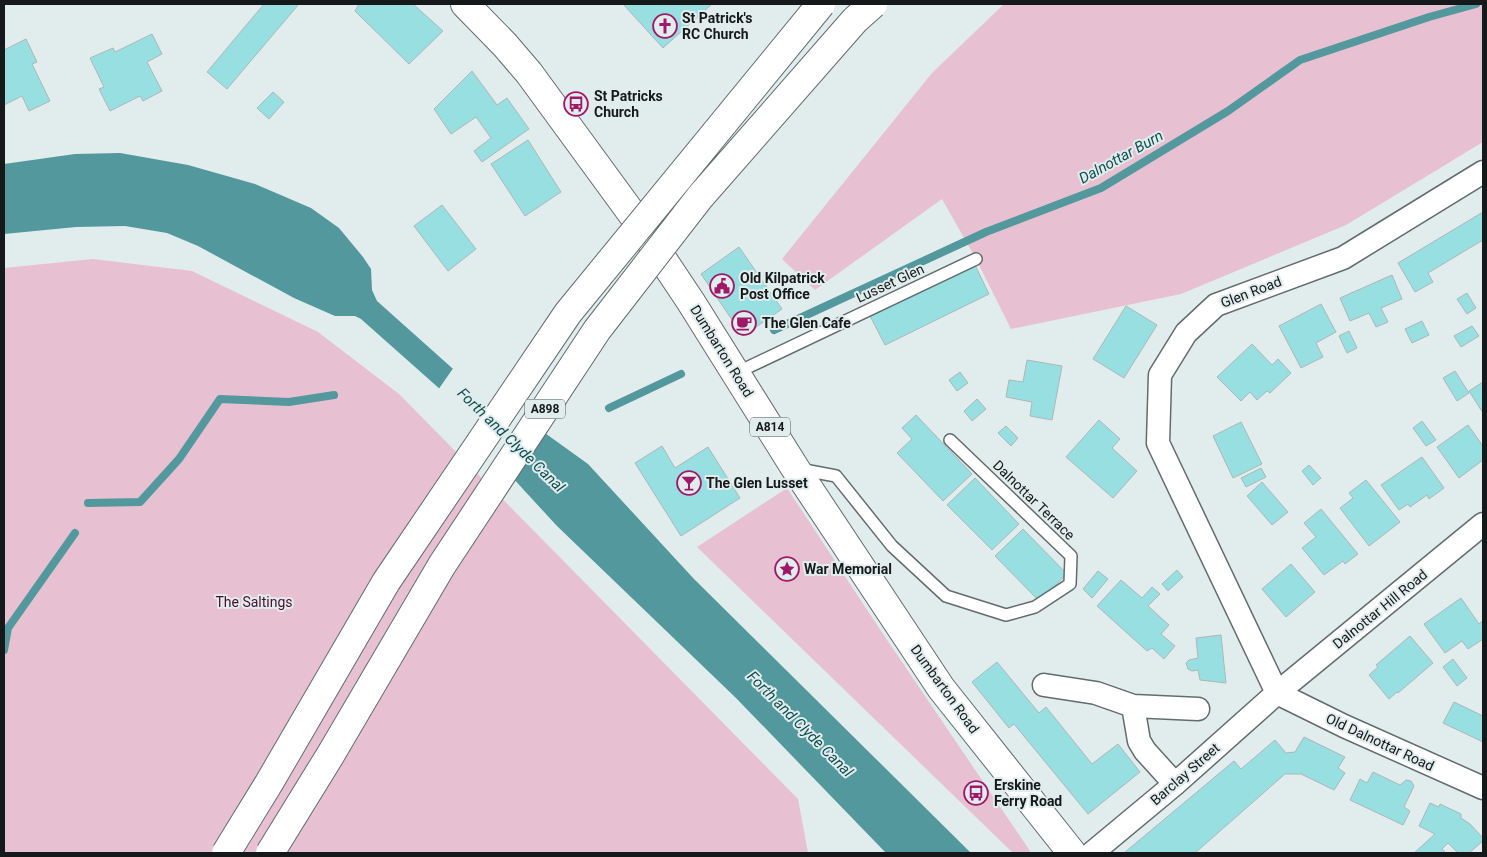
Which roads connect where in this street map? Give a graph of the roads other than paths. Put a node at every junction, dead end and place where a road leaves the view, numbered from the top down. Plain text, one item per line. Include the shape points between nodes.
1 (465, 4) edge
2 (820, 4) edge
3 (873, 4) edge
4 (1483, 172) edge
5 (976, 259) dead end
6 (735, 373) junction
7 (950, 440) dead end
8 (795, 468) junction
9 (1483, 524) edge
10 (1044, 685) dead end
11 (1278, 693) junction
12 (1133, 706) junction
13 (1198, 709) dead end
14 (1175, 784) junction
15 (1483, 788) edge
16 (226, 853) edge
17 (270, 853) edge
18 (1072, 853) edge
19 (1092, 853) edge

1 - 6 main road, Dumbarton Road / A814 via 506,45 554,106 635,218
2 - 16 main road, A898, bridge via 568,314 386,582
3 - 17 main road, A898, bridge via 855,20 700,197 597,330 442,565
4 - 11 street, Glen Road via 1343,258 1216,305 1186,333 1160,375 1158,443
5 - 6 lane, Lusset Glen
6 - 8 main road, Dumbarton Road / A814
7 - 8 lane, Dalnottar Terrace via 1071,556 1070,584 1035,607 1006,615 946,596 892,546 836,476
8 - 18 main road, Dumbarton Road / A814 via 942,688
9 - 11 street, Dalnottar Hill Road
10 - 12 street via 1096,693
11 - 14 street, Barclay Street
11 - 15 street, Old Dalnottar Road
12 - 13 street
12 - 14 street via 1139,742
14 - 19 street, Barclay Street

